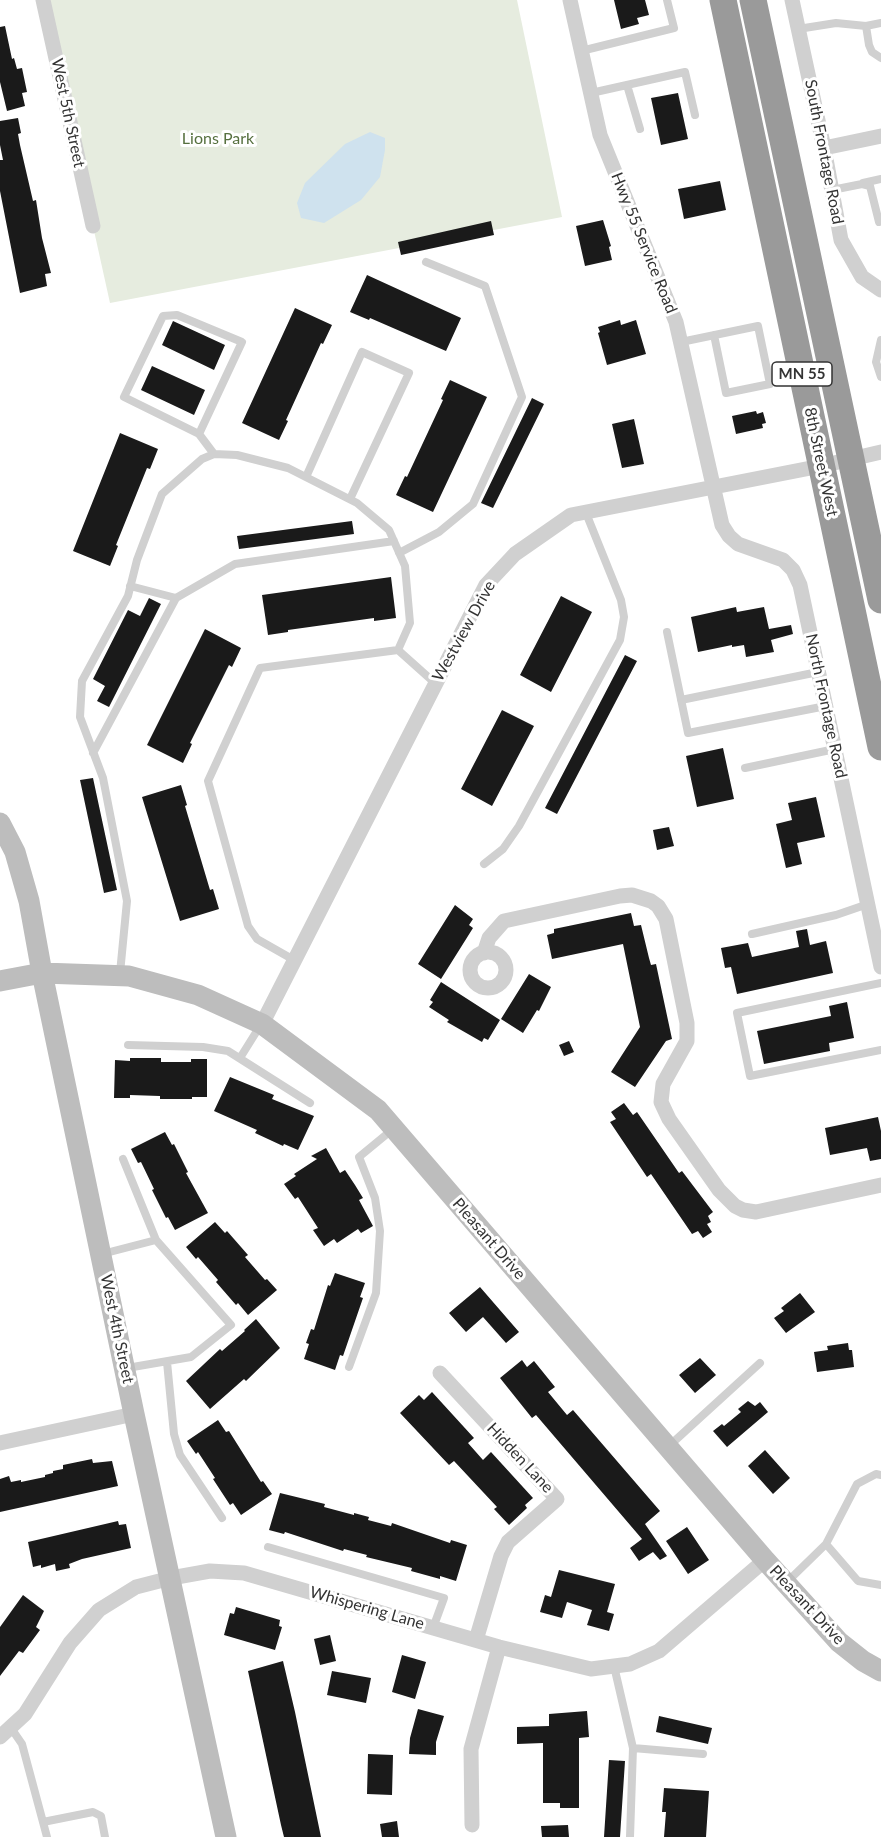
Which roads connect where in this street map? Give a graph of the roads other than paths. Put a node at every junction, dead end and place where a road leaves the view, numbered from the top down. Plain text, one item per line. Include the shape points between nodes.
1 (43, 0) edge
2 (570, 0) edge
3 (667, 0) edge
4 (723, 0) edge
5 (753, 0) edge
6 (792, 0) edge
7 (881, 23) edge
8 (866, 26) junction
9 (798, 28) junction
10 (581, 51) junction
11 (881, 58) edge
12 (627, 85) junction
13 (591, 93) junction
14 (695, 115) dead end
15 (640, 129) dead end
16 (881, 136) edge
17 (824, 148) junction
18 (881, 179) edge
19 (862, 184) junction
20 (832, 190) junction
21 (879, 222) dead end
22 (93, 226) dead end
23 (426, 262) dead end
24 (881, 290) edge
25 (714, 335) junction
26 (881, 340) edge
27 (681, 342) junction
28 (881, 377) edge
29 (199, 434) junction
30 (881, 452) edge
31 (214, 454) junction
32 (851, 459) junction
33 (822, 466) junction
34 (306, 477) junction
35 (712, 488) junction
36 (350, 499) junction
37 (586, 513) junction
38 (394, 541) junction
39 (399, 553) junction
40 (130, 586) junction
41 (176, 598) junction
42 (881, 600) edge
43 (667, 632) dead end
44 (398, 650) junction
45 (818, 672) junction
46 (436, 684) junction
47 (681, 699) junction
48 (826, 706) junction
49 (881, 747) edge
50 (835, 749) junction
51 (93, 753) junction
52 (745, 768) dead end
53 (0, 823) edge
54 (484, 864) dead end
55 (868, 904) junction
56 (752, 934) dead end
57 (484, 953) dead end
58 (294, 960) junction
59 (881, 967) edge
60 (42, 973) junction
61 (119, 976) junction
62 (0, 981) edge
63 (881, 983) edge
64 (262, 1024) junction
65 (128, 1046) dead end
66 (881, 1050) edge
67 (240, 1058) junction
68 (310, 1103) dead end
69 (394, 1128) junction
70 (123, 1159) dead end
71 (881, 1185) edge
72 (156, 1240) junction
73 (102, 1254) junction
74 (167, 1362) junction
75 (760, 1363) dead end
76 (349, 1367) dead end
77 (125, 1368) junction
78 (440, 1373) dead end
79 (134, 1414) junction
80 (0, 1443) edge
81 (668, 1447) junction
82 (881, 1475) edge
83 (222, 1518) dead end
84 (826, 1544) junction
85 (268, 1547) dead end
86 (765, 1560) junction
87 (171, 1578) junction
88 (786, 1583) junction
89 (881, 1585) edge
90 (433, 1628) junction
91 (476, 1640) junction
92 (499, 1647) junction
93 (614, 1666) junction
94 (881, 1671) edge
95 (6, 1733) edge
96 (633, 1748) junction
97 (703, 1754) dead end
98 (43, 1822) junction
99 (472, 1825) dead end
100 (47, 1837) edge
101 (105, 1837) edge
102 (226, 1837) edge
103 (630, 1837) edge

1 - 22 street, West 5th Street
2 - 10 street, Hwy 55 Service Road
3 - 10 lane via 674,28
4 - 33 highway, 8th Street West / MN 55
5 - 32 highway, 8th Street West / MN 55
6 - 9 street, South Frontage Road
7 - 8 lane
8 - 9 lane
8 - 11 lane via 868,45
9 - 17 street, South Frontage Road
10 - 13 street, Hwy 55 Service Road
12 - 13 lane
12 - 14 lane via 685,72
12 - 15 lane
13 - 27 street, Hwy 55 Service Road via 600,135
16 - 17 street
17 - 20 street, South Frontage Road
18 - 19 lane
19 - 20 lane
19 - 21 lane via 870,186
20 - 24 street, South Frontage Road via 841,240 862,277
23 - 39 lane via 485,286 522,397 473,504 439,532
25 - 25 lane via 758,326 770,384 726,393
25 - 27 lane
26 - 28 lane via 876,362
27 - 35 street, Hwy 55 Service Road
29 - 29 lane via 124,397 163,316 177,315 242,342
29 - 31 lane
30 - 32 street, Westview Drive
31 - 34 lane via 237,455 288,468
31 - 40 lane via 202,459 162,494
32 - 33 street, Westview Drive
32 - 42 highway, 8th Street West / MN 55
33 - 35 street, Westview Drive
33 - 49 highway, 8th Street West / MN 55
34 - 36 lane
34 - 36 lane via 362,352 409,373
35 - 37 street, Westview Drive
35 - 45 street, North Frontage Road via 729,536 738,544 783,560 793,570 800,585
36 - 38 lane via 389,530
37 - 46 street, Westview Drive via 571,515 515,554 486,585
37 - 54 lane via 621,600 621,640 519,826 503,849
38 - 39 lane
38 - 41 lane via 235,564
39 - 44 lane via 405,566 410,623
40 - 41 lane
40 - 51 lane via 82,681 80,717
41 - 51 lane
43 - 47 lane
44 - 46 lane
44 - 58 lane via 260,668 208,780 248,926 257,939
45 - 47 lane
45 - 48 street, North Frontage Road
46 - 58 street, Westview Drive
47 - 48 lane via 688,733
48 - 50 street, North Frontage Road
50 - 52 lane
50 - 55 street, North Frontage Road
51 - 61 lane via 103,778 127,901
53 - 60 street, West 4th Street via 15,852 29,901
55 - 56 lane
55 - 59 street, North Frontage Road
57 - 71 street via 489,938 504,921 620,896 651,900 666,919 687,1023 687,1041 663,1084 661,1102 719,1190 735,1206 756,1212
58 - 64 street, Westview Drive
60 - 61 street, Pleasant Drive
60 - 62 street, Pleasant Drive
60 - 73 street, West 4th Street
61 - 64 street, Pleasant Drive via 198,995
63 - 66 lane via 737,1013 750,1076
64 - 67 lane
64 - 69 street, Pleasant Drive via 378,1110
65 - 67 lane via 203,1047 228,1051
67 - 68 lane
69 - 76 lane via 359,1157 375,1198 380,1231 376,1293
69 - 81 street, Pleasant Drive
70 - 72 lane
72 - 73 lane
72 - 74 lane via 231,1325 191,1357
73 - 77 street, West 4th Street
74 - 77 lane
74 - 83 lane via 174,1434 180,1455
75 - 81 lane
77 - 79 street, West 4th Street
78 - 91 street, Hidden Lane via 557,1499 508,1542
79 - 80 street
79 - 87 street, West 4th Street
81 - 86 street, Pleasant Drive
82 - 84 lane via 857,1484
84 - 88 lane
84 - 89 lane via 858,1581
85 - 90 lane via 444,1598
86 - 88 street, Pleasant Drive
86 - 93 street, Whispering Lane via 659,1651 630,1664
87 - 90 street, Whispering Lane via 210,1571 244,1573
87 - 95 street, Whispering Lane via 136,1587 99,1610 70,1643 26,1714
87 - 102 street, West 4th Street
88 - 94 street, Pleasant Drive via 839,1642
90 - 91 street, Whispering Lane
91 - 92 street, Whispering Lane
92 - 93 street, Whispering Lane via 591,1669
92 - 99 street via 471,1749
93 - 96 lane
95 - 98 lane via 22,1744
96 - 97 lane
96 - 103 lane
98 - 100 lane
98 - 101 lane via 93,1812 101,1816

